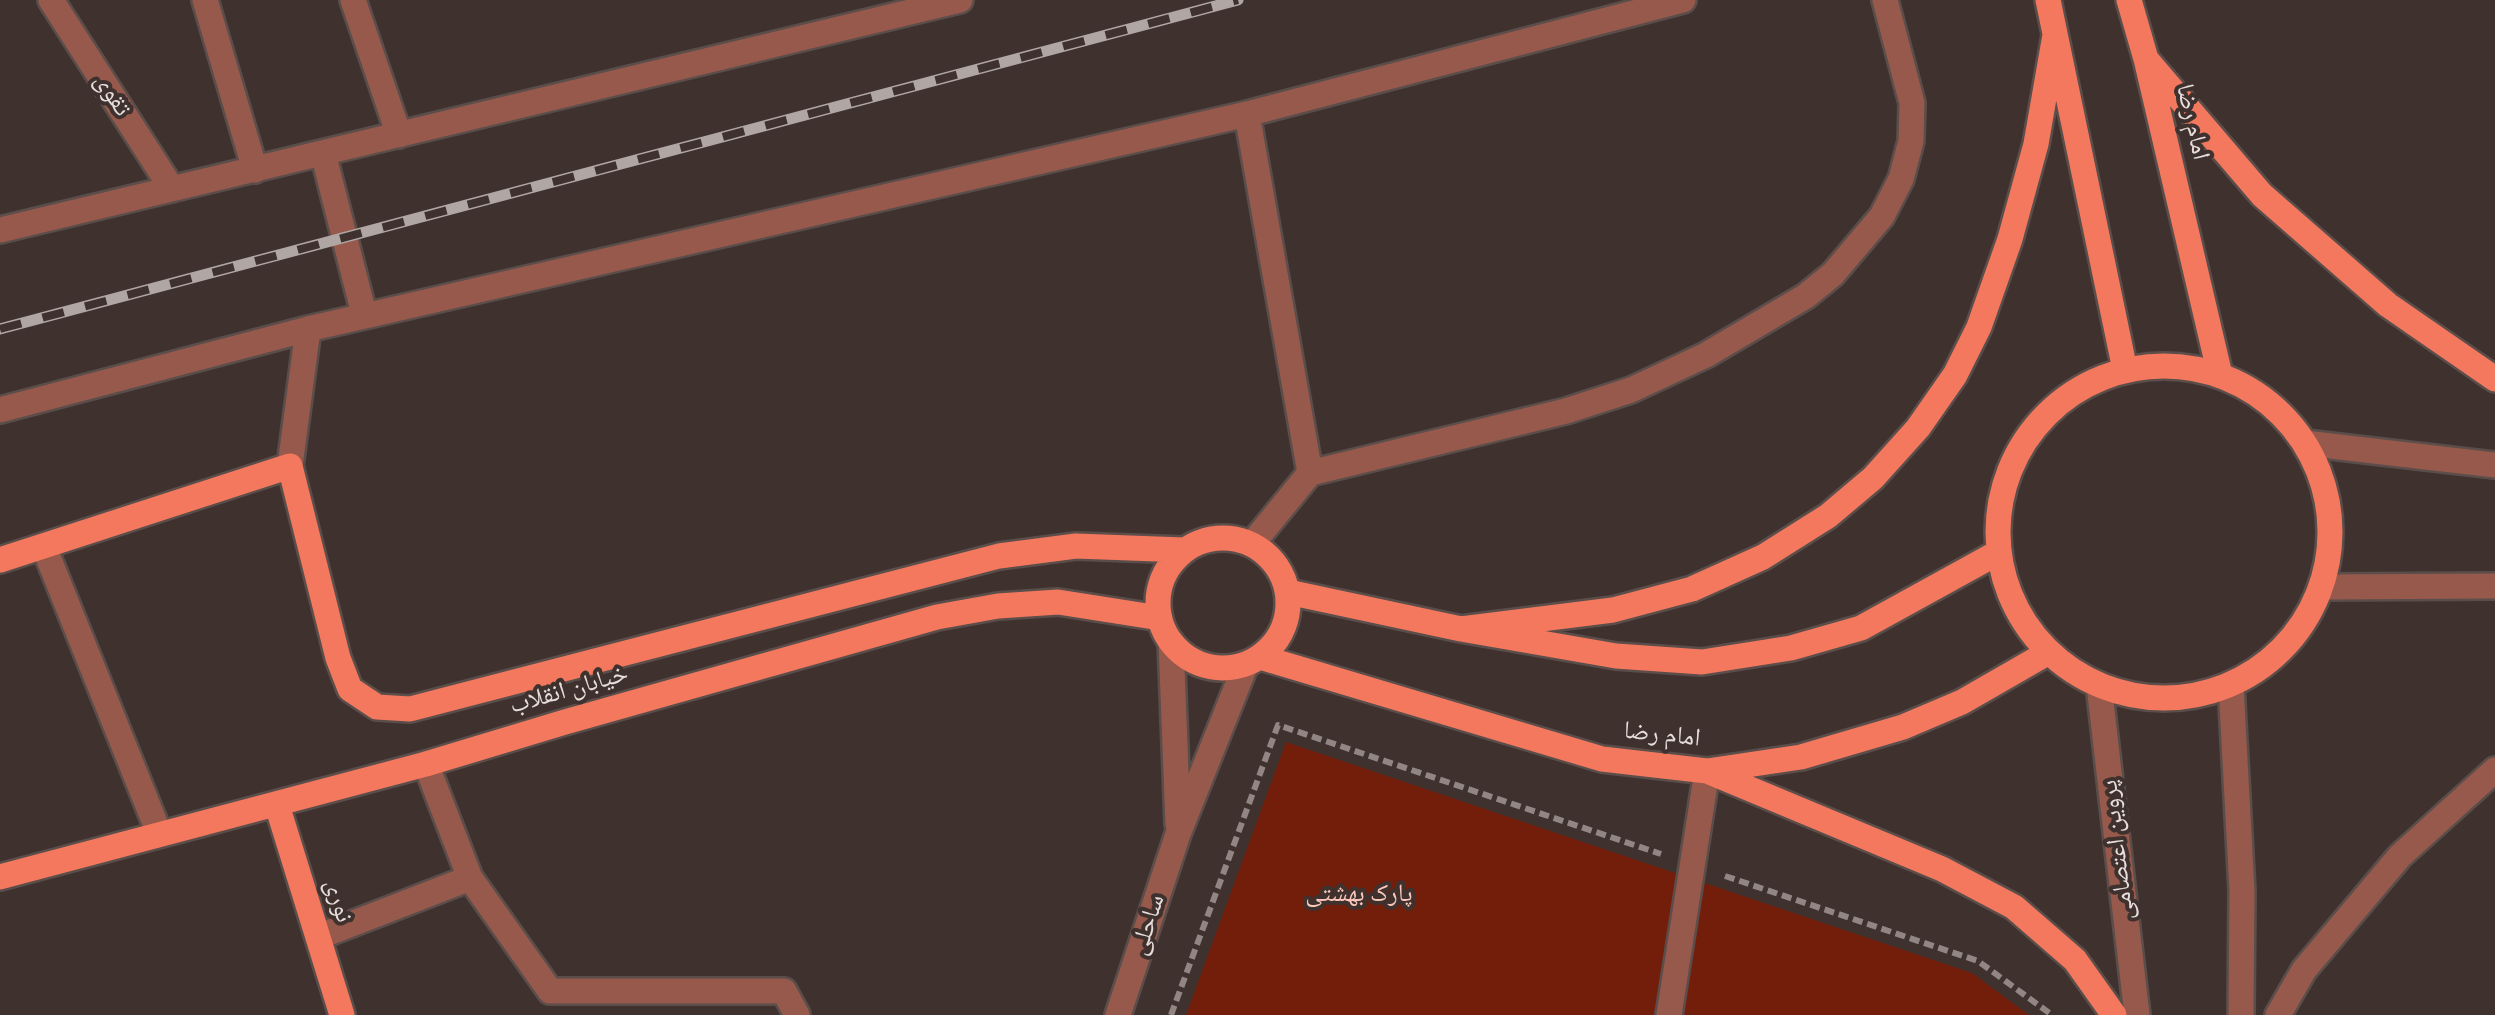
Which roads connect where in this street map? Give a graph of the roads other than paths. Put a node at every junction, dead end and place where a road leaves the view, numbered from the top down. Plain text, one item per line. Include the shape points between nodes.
1 (51, 0) edge
2 (205, 0) edge
3 (353, 0) edge
4 (960, 0) edge
5 (1683, 0) edge
6 (1885, 0) edge
7 (2048, 0) edge
8 (2128, 0) edge
9 (2056, 35) junction
10 (2146, 59) junction
11 (1247, 114) junction
12 (398, 135) junction
13 (322, 153) junction
14 (255, 170) junction
15 (172, 189) junction
16 (0, 230) edge
17 (364, 314) junction
18 (308, 329) junction
19 (2125, 370) junction
20 (2220, 375) junction
21 (2495, 380) edge
22 (0, 410) edge
23 (2306, 443) junction
24 (2495, 465) edge
25 (290, 466) junction
26 (1310, 473) junction
27 (1252, 544) junction
28 (44, 547) junction
29 (1184, 550) junction
30 (1998, 552) junction
31 (0, 560) edge
32 (2495, 586) edge
33 (2322, 587) junction
34 (1288, 592) junction
35 (1462, 628) junction
36 (1166, 630) junction
37 (2049, 652) junction
38 (1253, 660) junction
39 (2099, 685) junction
40 (2232, 685) junction
41 (426, 764) junction
42 (2495, 770) edge
43 (1707, 771) junction
44 (277, 805) junction
45 (159, 833) junction
46 (1178, 834) junction
47 (0, 876) edge
48 (470, 878) junction
49 (318, 937) junction
50 (342, 1015) edge
51 (798, 1015) edge
52 (1118, 1015) edge
53 (1669, 1015) edge
54 (2114, 1015) edge
55 (2137, 1015) edge
56 (2242, 1015) edge
57 (2278, 1015) edge

1 - 15 street, تقوی
2 - 14 street
3 - 12 street
4 - 12 street
5 - 11 street
6 - 26 street via 1912,103 1911,141 1882,216 1833,274 1706,355 1630,390 1566,412
7 - 9 main road
8 - 10 main road, امام رضا
9 - 19 main road
9 - 35 main road via 2010,239 1979,326 1918,428 1872,478 1828,516 1762,557 1692,589 1613,610
10 - 20 main road, امام رضا
10 - 21 main road via 2262,195 2388,305
11 - 17 street
11 - 26 street
12 - 13 street
13 - 14 street
13 - 17 street
14 - 15 street
15 - 16 street
17 - 18 street
18 - 22 street
18 - 25 street
19 - 20 main road via 2173,365
19 - 30 main road via 2087,383 2027,436 1998,511
20 - 23 main road via 2268,402
23 - 24 street
23 - 33 main road via 2328,498 2330,558
25 - 28 main road
25 - 29 main road, خیابان انقلاب via 338,658 350,689 377,707 410,709 998,556 1076,546
26 - 27 street
27 - 29 main road via 1217,538
27 - 34 main road via 1278,568
28 - 31 main road
28 - 45 street
29 - 36 main road via 1158,593
30 - 35 main road via 1861,628 1702,662 1616,656
30 - 37 main road via 2024,623
32 - 33 street
33 - 40 main road via 2287,645
34 - 35 main road
34 - 38 main road via 1284,628
36 - 38 main road via 1186,656 1204,665 1226,668
36 - 41 main road, خیابان انقلاب via 1058,602 937,617
36 - 46 street
37 - 39 main road
37 - 43 main road, امام رضا via 1904,727 1801,757
38 - 43 main road, امام رضا via 1602,759
38 - 46 street, ساحلی
39 - 40 main road via 2142,697 2188,697
39 - 55 street, پروین اعتصامی
40 - 56 street
41 - 44 main road, خیابان انقلاب
41 - 48 street
42 - 57 street via 2400,856 2304,970
43 - 53 street
43 - 54 main road via 1942,869 2014,908 2074,960
44 - 45 main road, خیابان انقلاب
44 - 49 main road, نوری
45 - 47 main road, خیابان انقلاب
46 - 52 street, ساحلی
48 - 49 street
48 - 51 street via 550,991 784,991
49 - 50 main road, نوری

